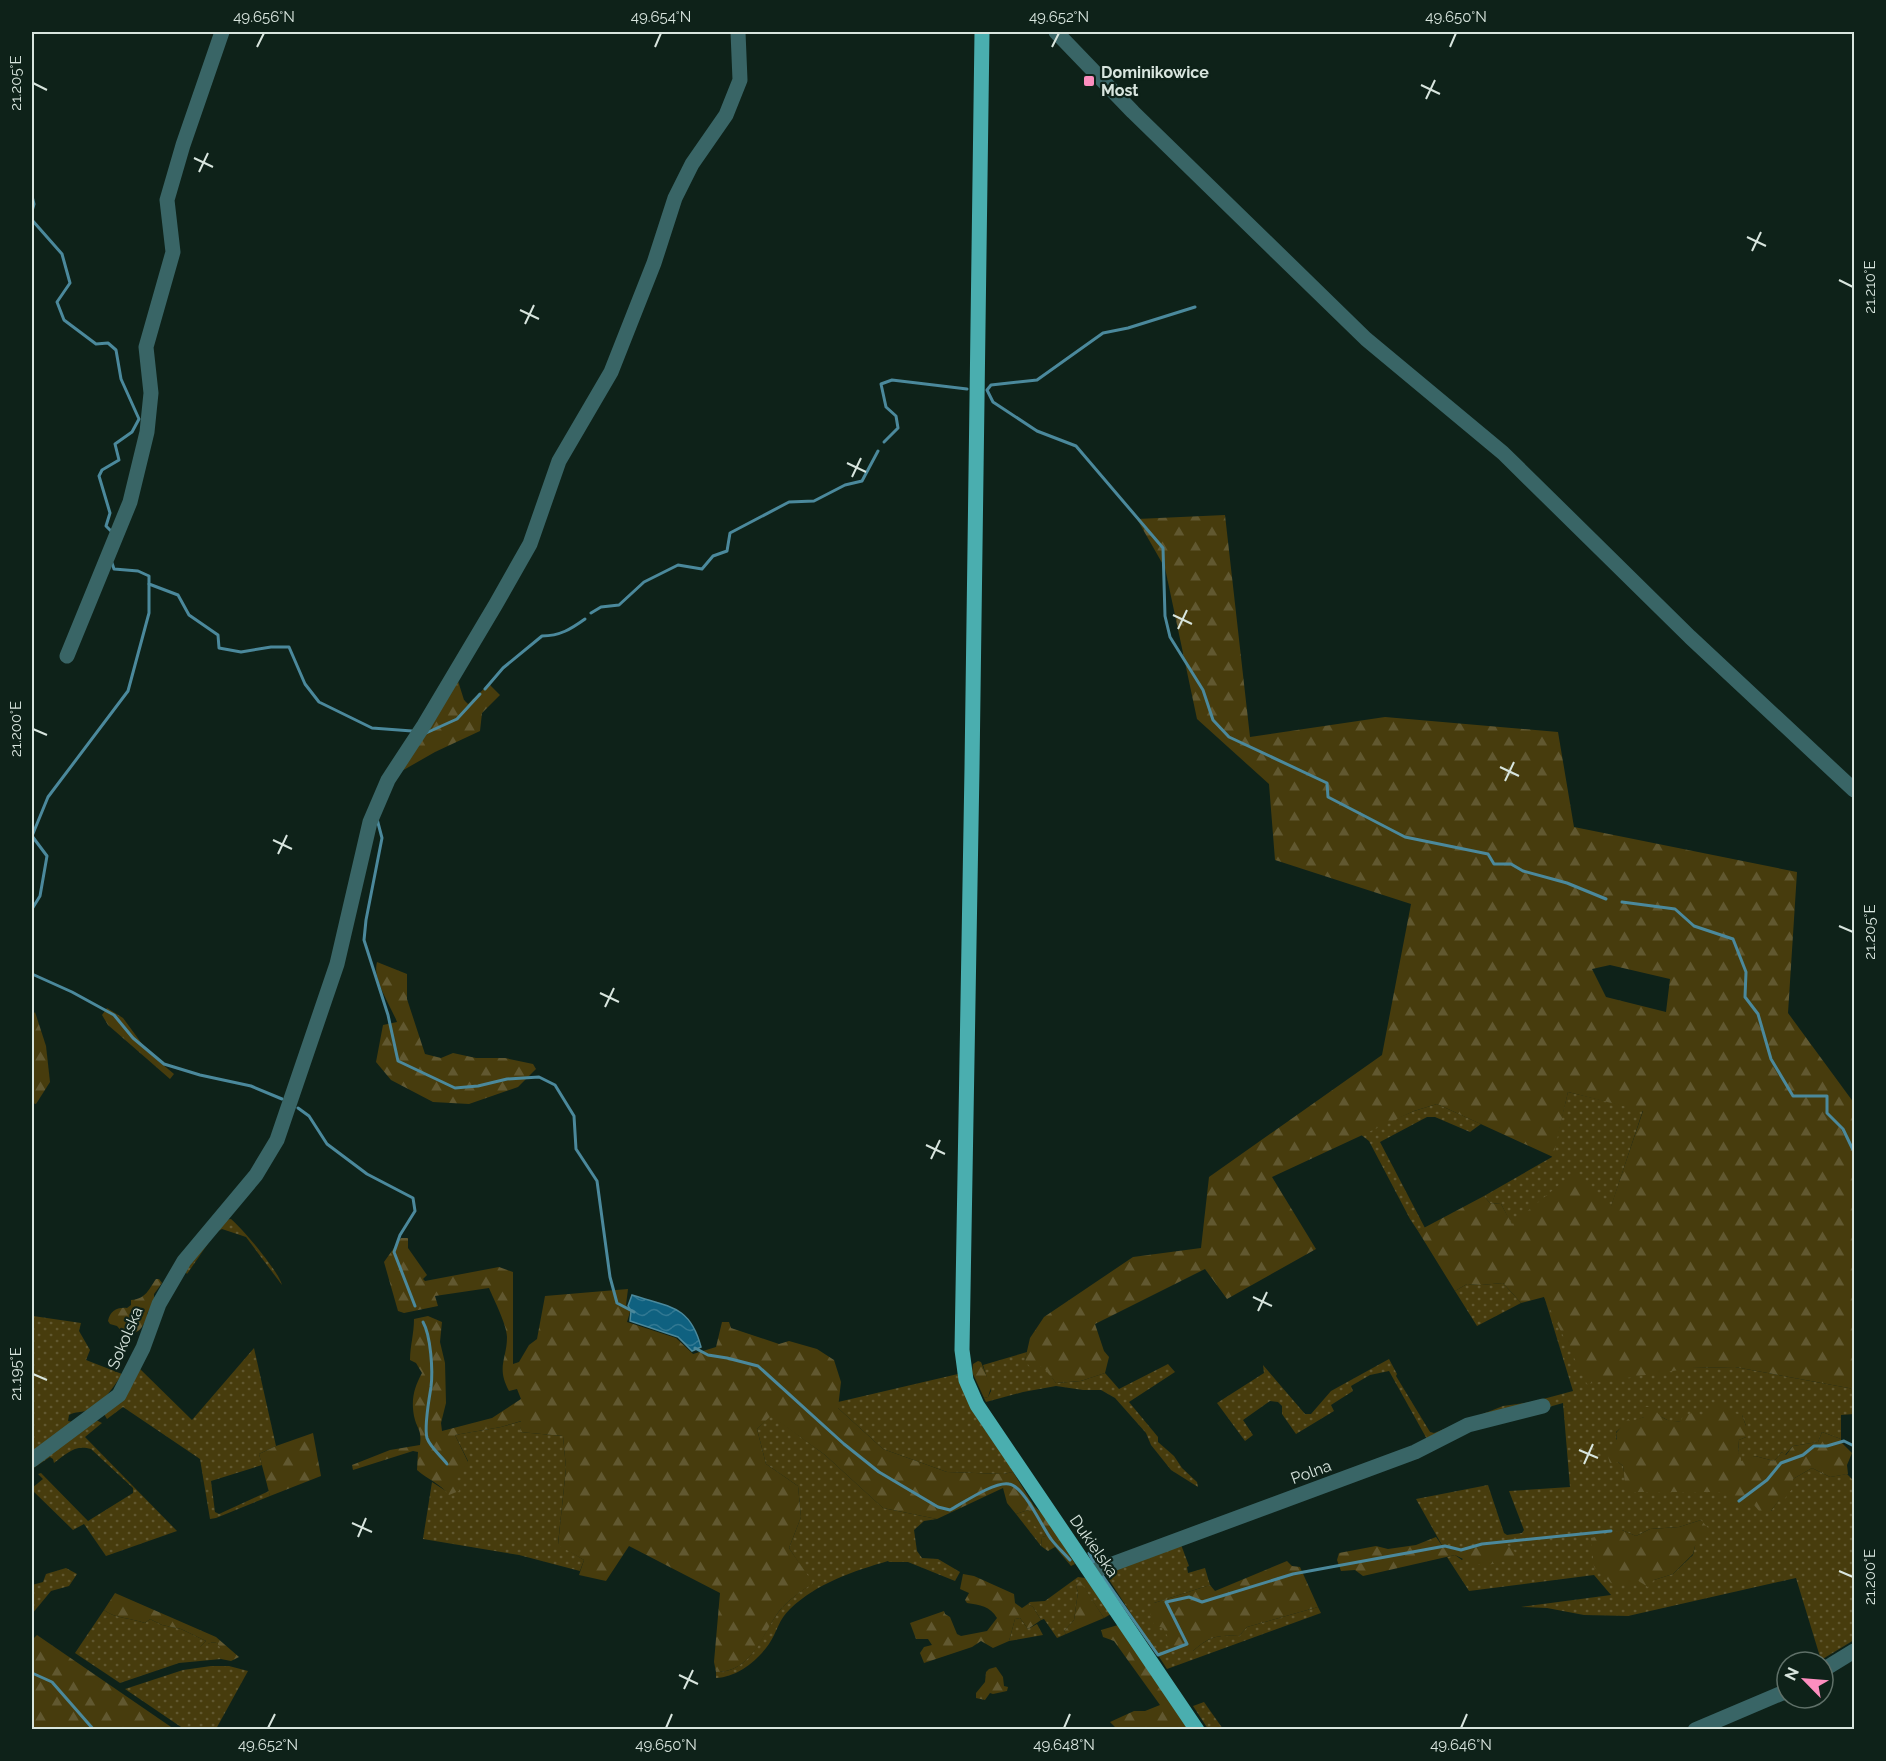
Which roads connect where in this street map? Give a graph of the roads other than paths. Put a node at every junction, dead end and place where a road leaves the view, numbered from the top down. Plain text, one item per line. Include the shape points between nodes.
1 (222, 32) edge
2 (738, 32) edge
3 (982, 32) edge
4 (1056, 32) edge
5 (67, 656) dead end
6 (1854, 790) edge
7 (1543, 1406) dead end
8 (32, 1460) edge
9 (1091, 1572) junction
10 (1854, 1651) edge
11 (1835, 1663) edge
12 (1775, 1696) edge
13 (1197, 1730) edge
14 (1695, 1730) edge

1 - 5 street via 167,200 173,252 146,347 150,393 147,432 130,502
2 - 8 street, Sokolska via 740,80 726,115 692,164 675,198 611,372 559,461 530,544 388,780 370,822 337,964 278,1140 256,1175 184,1261 159,1304 144,1348 119,1395
3 - 9 main road, Dukielska via 962,1350 966,1380 977,1405
4 - 6 street via 1366,339 1503,453
7 - 9 street, Polna via 1468,1425 1415,1452
9 - 13 main road, Dukielska
10 - 11 street
12 - 14 street

